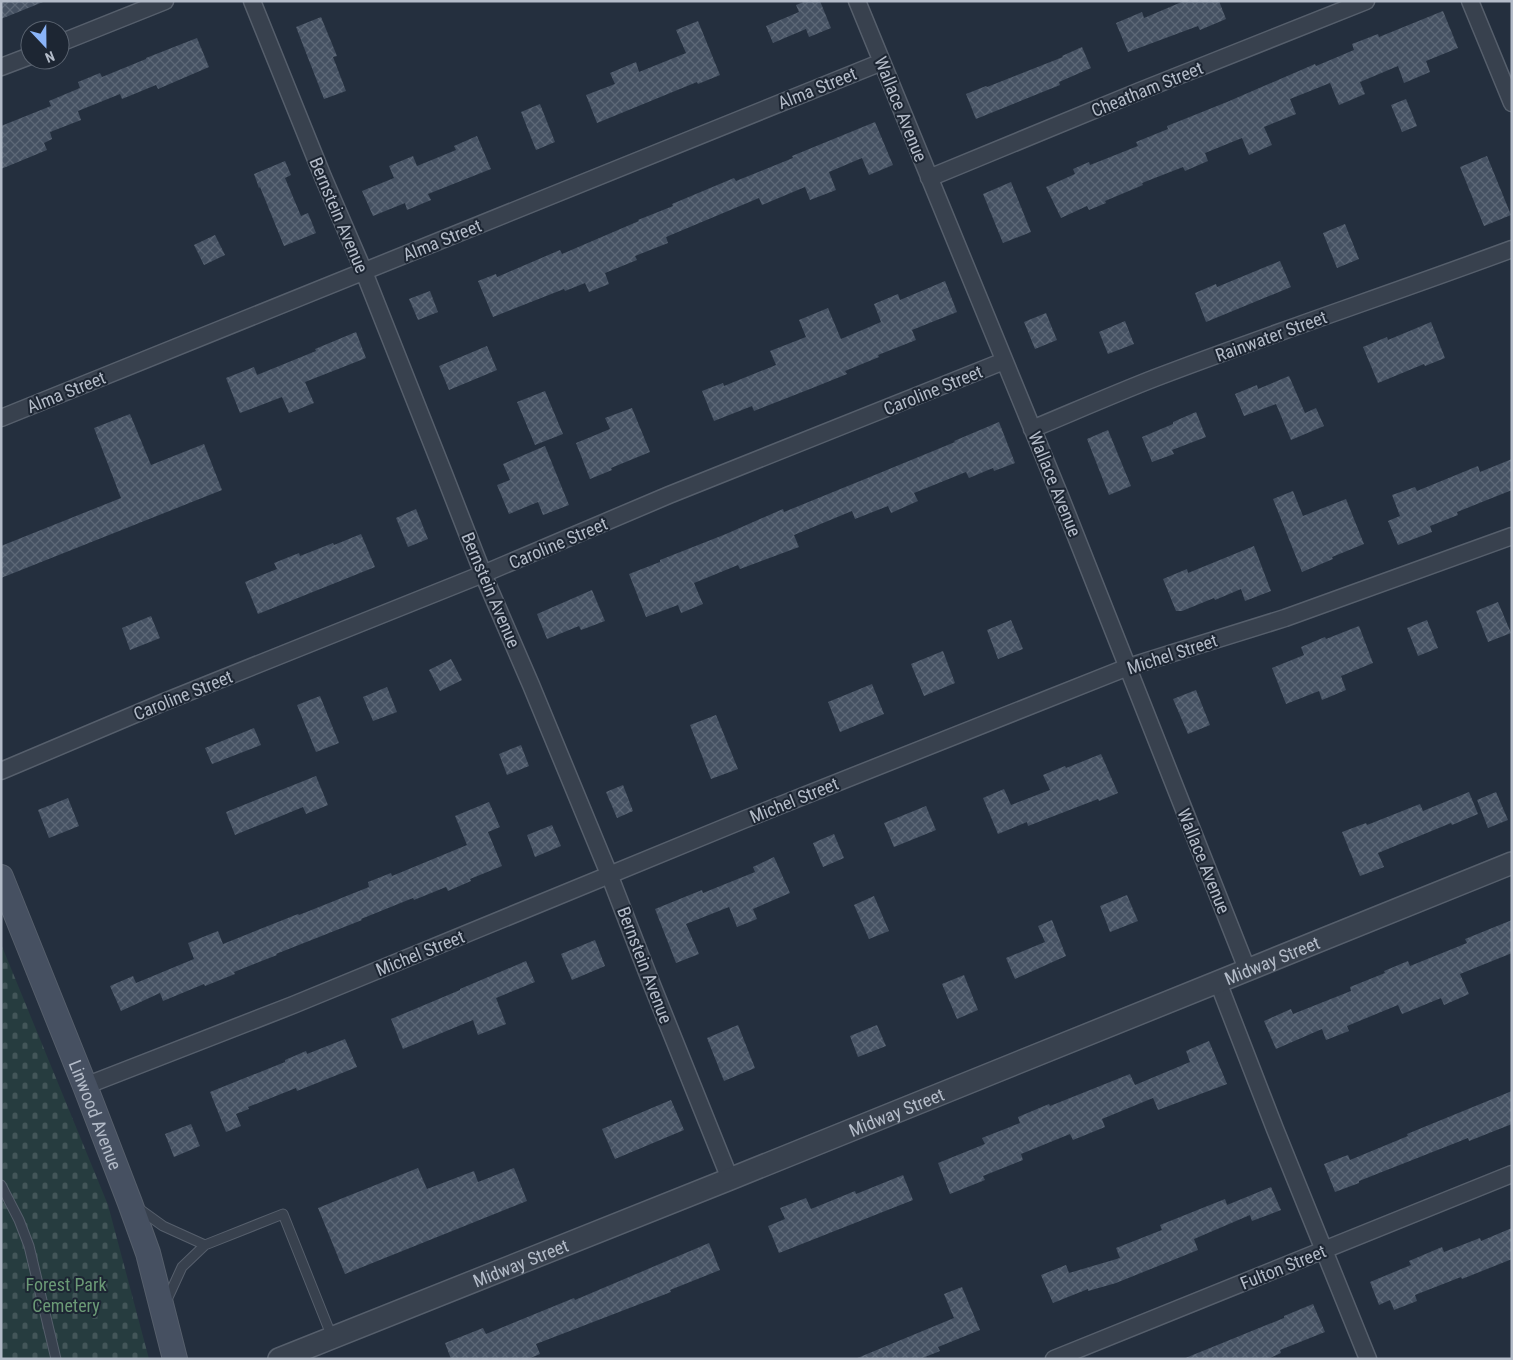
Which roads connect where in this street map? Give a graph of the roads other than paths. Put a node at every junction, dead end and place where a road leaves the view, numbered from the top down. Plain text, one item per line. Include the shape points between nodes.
1 (165, 1) edge
2 (252, 1) edge
3 (857, 1) edge
4 (1366, 1) edge
5 (1470, 1) edge
6 (70, 40) edge
7 (20, 60) edge
8 (882, 62) junction
9 (1, 67) edge
10 (1512, 102) edge
11 (929, 178) junction
12 (1512, 249) edge
13 (364, 272) junction
14 (1004, 361) junction
15 (1, 418) edge
16 (1032, 429) junction
17 (1512, 536) edge
18 (483, 574) junction
19 (1128, 667) junction
20 (1, 771) edge
21 (1512, 863) edge
22 (609, 874) junction
23 (1, 877) edge
24 (1248, 969) junction
25 (1218, 982) junction
26 (86, 1086) junction
27 (1512, 1174) edge
28 (730, 1179) junction
29 (1, 1185) edge
30 (130, 1203) junction
31 (205, 1245) junction
32 (1324, 1251) junction
33 (162, 1308) junction
34 (332, 1337) junction
35 (56, 1359) edge
36 (175, 1359) edge
37 (280, 1359) edge
38 (1054, 1359) edge
39 (1368, 1359) edge

1 - 6 street
2 - 13 street, Bernstein Avenue
3 - 8 street, Wallace Avenue
4 - 11 street, Cheatham Street
5 - 10 street
7 - 9 street
8 - 11 street, Wallace Avenue
8 - 13 street, Alma Street
11 - 14 street, Wallace Avenue
12 - 16 street, Rainwater Street via 1154,378
13 - 15 street, Alma Street
13 - 18 street, Bernstein Avenue
14 - 16 street, Wallace Avenue
14 - 18 street, Caroline Street via 669,495
16 - 19 street, Wallace Avenue
17 - 19 street, Michel Street via 1285,618
18 - 20 street, Caroline Street
18 - 22 street, Bernstein Avenue
19 - 22 street, Michel Street
19 - 24 street, Wallace Avenue
21 - 24 street, Midway Street
22 - 26 street, Michel Street via 293,1005
22 - 28 street, Bernstein Avenue
23 - 26 main road, Linwood Avenue
24 - 25 street, Midway Street
25 - 28 street, Midway Street
25 - 32 street
26 - 30 main road, Linwood Avenue
27 - 32 street, Fulton Street
28 - 34 street, Midway Street
29 - 35 lane via 29,1246
30 - 31 lane via 163,1226
30 - 33 main road, Linwood Avenue via 148,1253
31 - 33 lane via 182,1267
31 - 34 lane via 283,1214
32 - 38 street, Fulton Street
32 - 39 street
33 - 36 main road, Linwood Avenue
34 - 37 street, Midway Street

